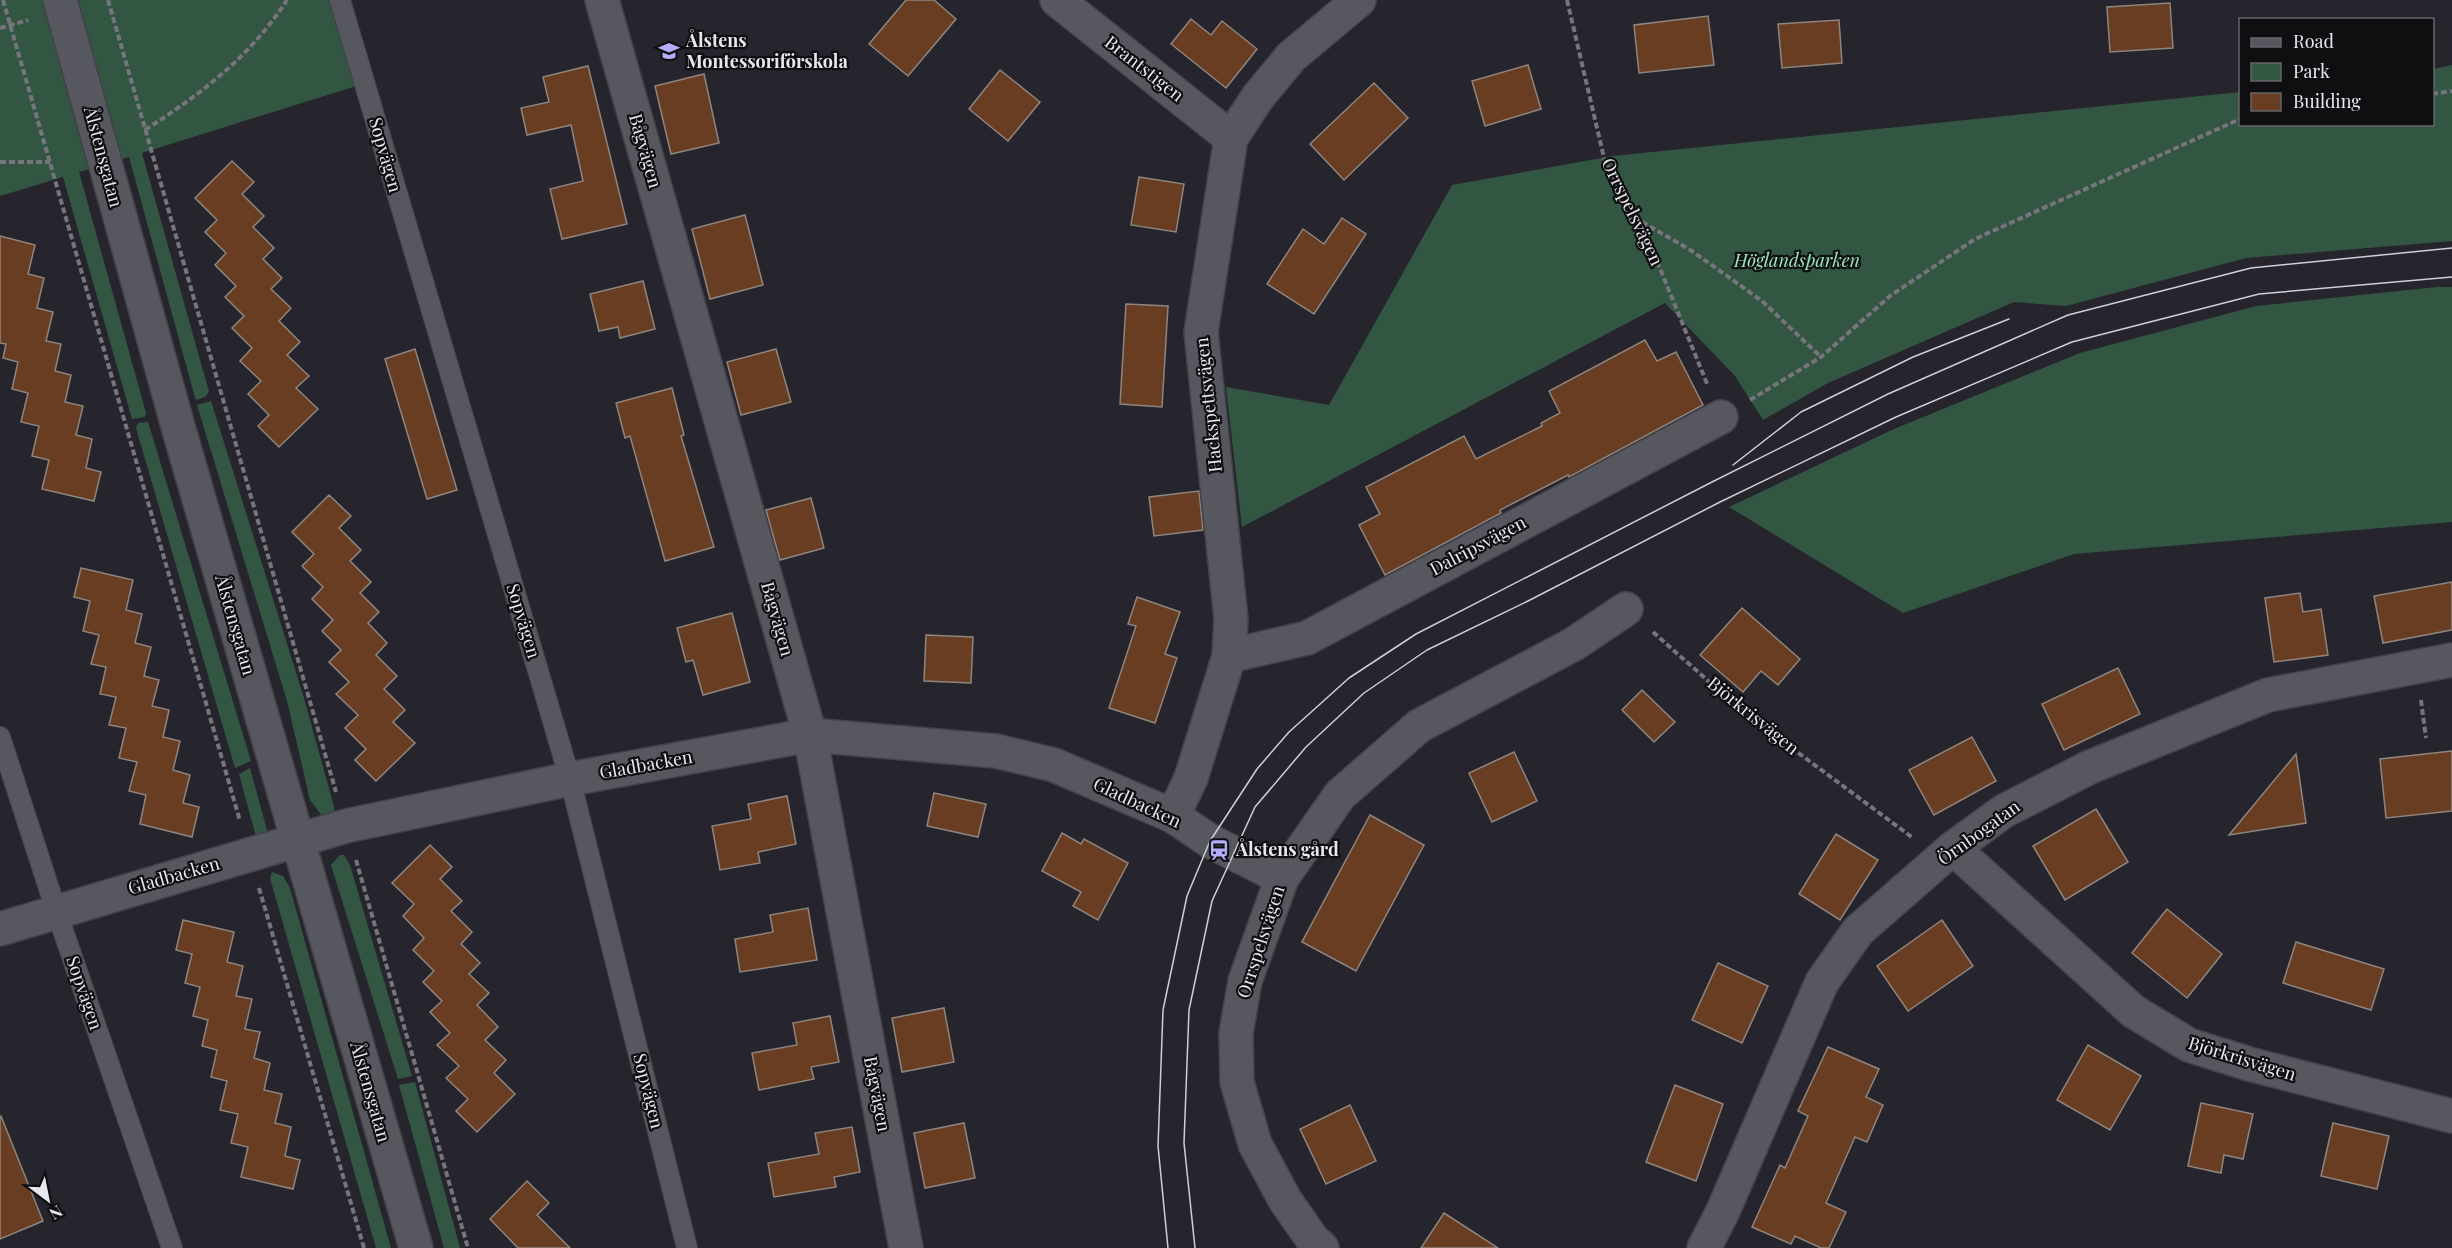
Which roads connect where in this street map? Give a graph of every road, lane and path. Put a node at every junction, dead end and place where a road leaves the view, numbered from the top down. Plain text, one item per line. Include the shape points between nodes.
1 (3, 0) edge
2 (60, 0) edge
3 (108, 0) edge
4 (286, 0) edge
5 (340, 0) edge
6 (602, 0) edge
7 (1057, 0) edge
8 (1359, 0) edge
9 (1567, 0) edge
10 (2452, 91) edge
11 (2434, 94) edge
12 (2239, 120) edge
13 (145, 130) junction
14 (1231, 138) junction
15 (0, 162) edge
16 (50, 162) junction
17 (1641, 222) junction
18 (1821, 357) junction
19 (1721, 417) junction
20 (1626, 609) joint
21 (1229, 656) junction
22 (2452, 660) edge
23 (810, 735) junction
24 (0, 737) edge
25 (570, 779) junction
26 (1173, 816) junction
27 (1885, 817) dead end
28 (346, 826) junction
29 (296, 839) junction
30 (1953, 848) junction
31 (249, 854) junction
32 (1282, 878) junction
33 (56, 910) junction
34 (0, 929) edge
35 (2452, 1116) edge
36 (172, 1248) edge
37 (364, 1248) edge
38 (417, 1248) edge
39 (468, 1248) edge
40 (687, 1248) edge
41 (906, 1248) edge
42 (1322, 1248) edge
43 (1704, 1248) edge

1 - 16 path
2 - 29 street, Ålstensgatan
3 - 13 path
4 - 13 path via 262,35 230,68
5 - 25 lane, Sopvägen
6 - 23 street, Bågvägen
7 - 14 street, Brantstigen
8 - 14 street, Hackspettsvägen via 1291,57
9 - 17 path, Orrspelsvägen via 1605,162
10 - 11 path
12 - 18 path via 1975,239 1890,296
13 - 28 path
14 - 21 street, Hackspettsvägen via 1201,332 1232,619
15 - 16 path
16 - 31 path
17 - 18 path via 1692,251 1762,301
17 - 19 path, Orrspelsvägen
18 - 19 path
19 - 21 street, Dalripsvägen via 1307,638
20 - 27 path, Björkrisvägen via 1773,734
20 - 32 street, Orrspelsvägen via 1574,644 1419,726 1340,795
21 - 26 street, Hackspettsvägen via 1191,778
22 - 30 street, Örnbogatan via 2268,695 2090,767 2004,811
23 - 25 street, Gladbacken
23 - 26 street, Gladbacken via 996,751 1054,765
23 - 41 street, Bågvägen
24 - 33 lane, Sopvägen
25 - 28 street, Gladbacken
25 - 40 lane, Sopvägen
26 - 32 street, Gladbacken via 1210,841
28 - 29 street, Gladbacken
28 - 39 path
29 - 31 street, Gladbacken
29 - 38 street, Ålstensgatan
30 - 35 street, Björkrisvägen via 2133,1011 2188,1045
30 - 43 street, Örnbogatan via 1858,931 1822,982
31 - 33 street, Gladbacken
31 - 37 path
32 - 42 street, Orrspelsvägen via 1245,981 1236,1033 1237,1082 1256,1144 1285,1200
33 - 34 street, Gladbacken
33 - 36 lane, Sopvägen

